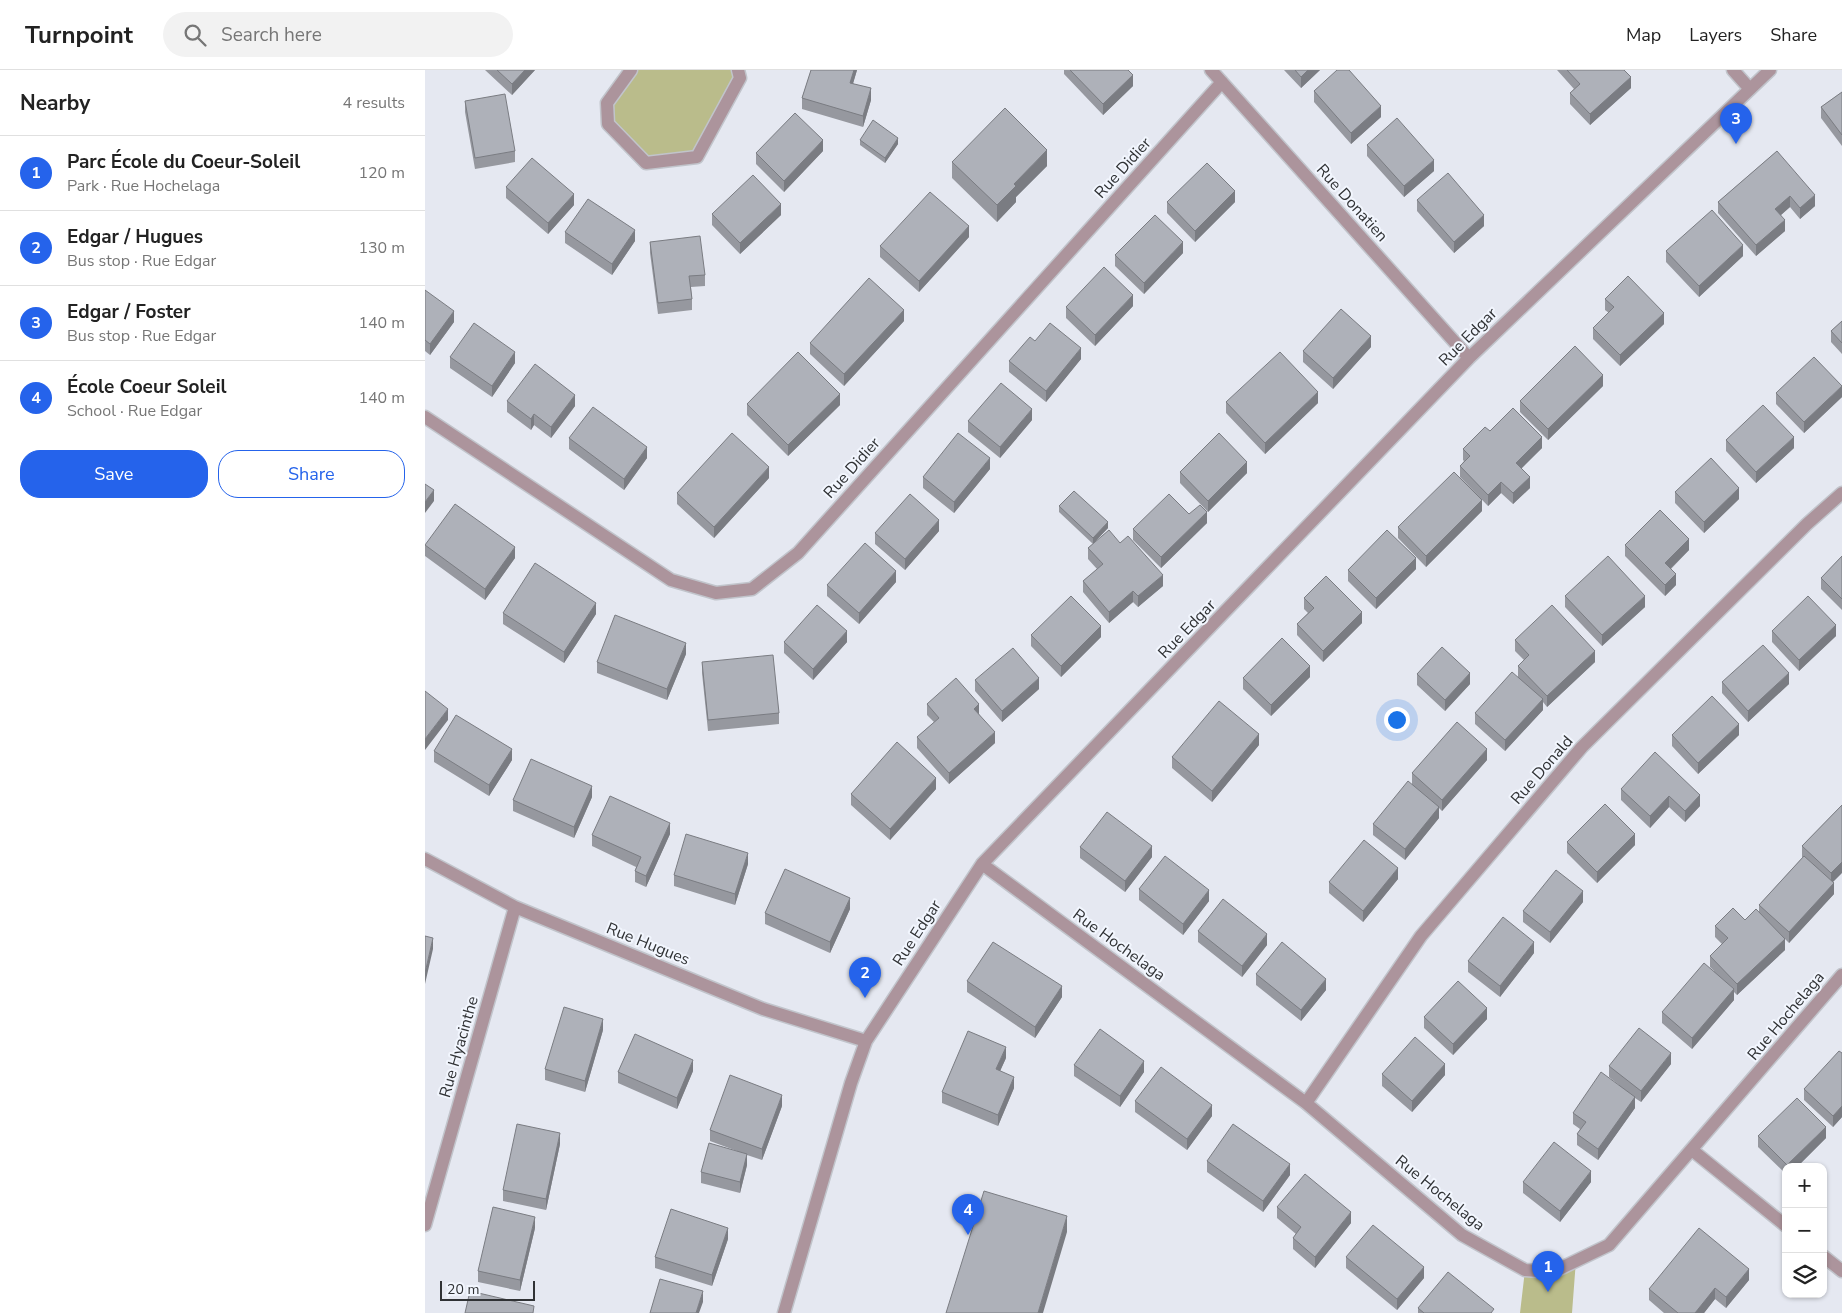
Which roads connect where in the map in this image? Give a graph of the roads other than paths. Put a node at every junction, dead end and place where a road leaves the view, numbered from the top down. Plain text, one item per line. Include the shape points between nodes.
1 (631, 70) edge
2 (738, 70) edge
3 (1211, 70) edge
4 (1733, 70) edge
5 (1770, 70) edge
6 (1222, 82) junction
7 (1749, 88) junction
8 (1469, 358) junction
9 (425, 417) edge
10 (1842, 493) edge
11 (425, 859) edge
12 (982, 864) junction
13 (515, 906) junction
14 (1842, 974) edge
15 (866, 1042) junction
16 (1307, 1103) junction
17 (1692, 1150) junction
18 (1782, 1223) edge
19 (425, 1225) edge
20 (1827, 1259) edge
21 (1842, 1272) edge
22 (784, 1313) edge

1 - 2 street via 607,103 608,124 646,163 697,157 740,78
3 - 6 street, Rue Donatien
4 - 7 street
5 - 7 street, Rue Edgar
6 - 8 street, Rue Donatien
6 - 9 street, Rue Didier via 798,553 752,589 716,593 671,580
7 - 8 street, Rue Edgar
8 - 12 street, Rue Edgar
10 - 16 street, Rue Donald via 1582,748 1421,936
11 - 13 street, Rue Hugues
12 - 15 street, Rue Edgar
12 - 16 street, Rue Hochelaga
13 - 15 street, Rue Hugues via 763,1008
13 - 19 street, Rue Hyacinthe
14 - 17 street, Rue Hochelaga
15 - 22 street, Rue Edgar
16 - 17 street, Rue Hochelaga via 1462,1235 1525,1270 1553,1272 1609,1245
17 - 18 street
20 - 21 street

